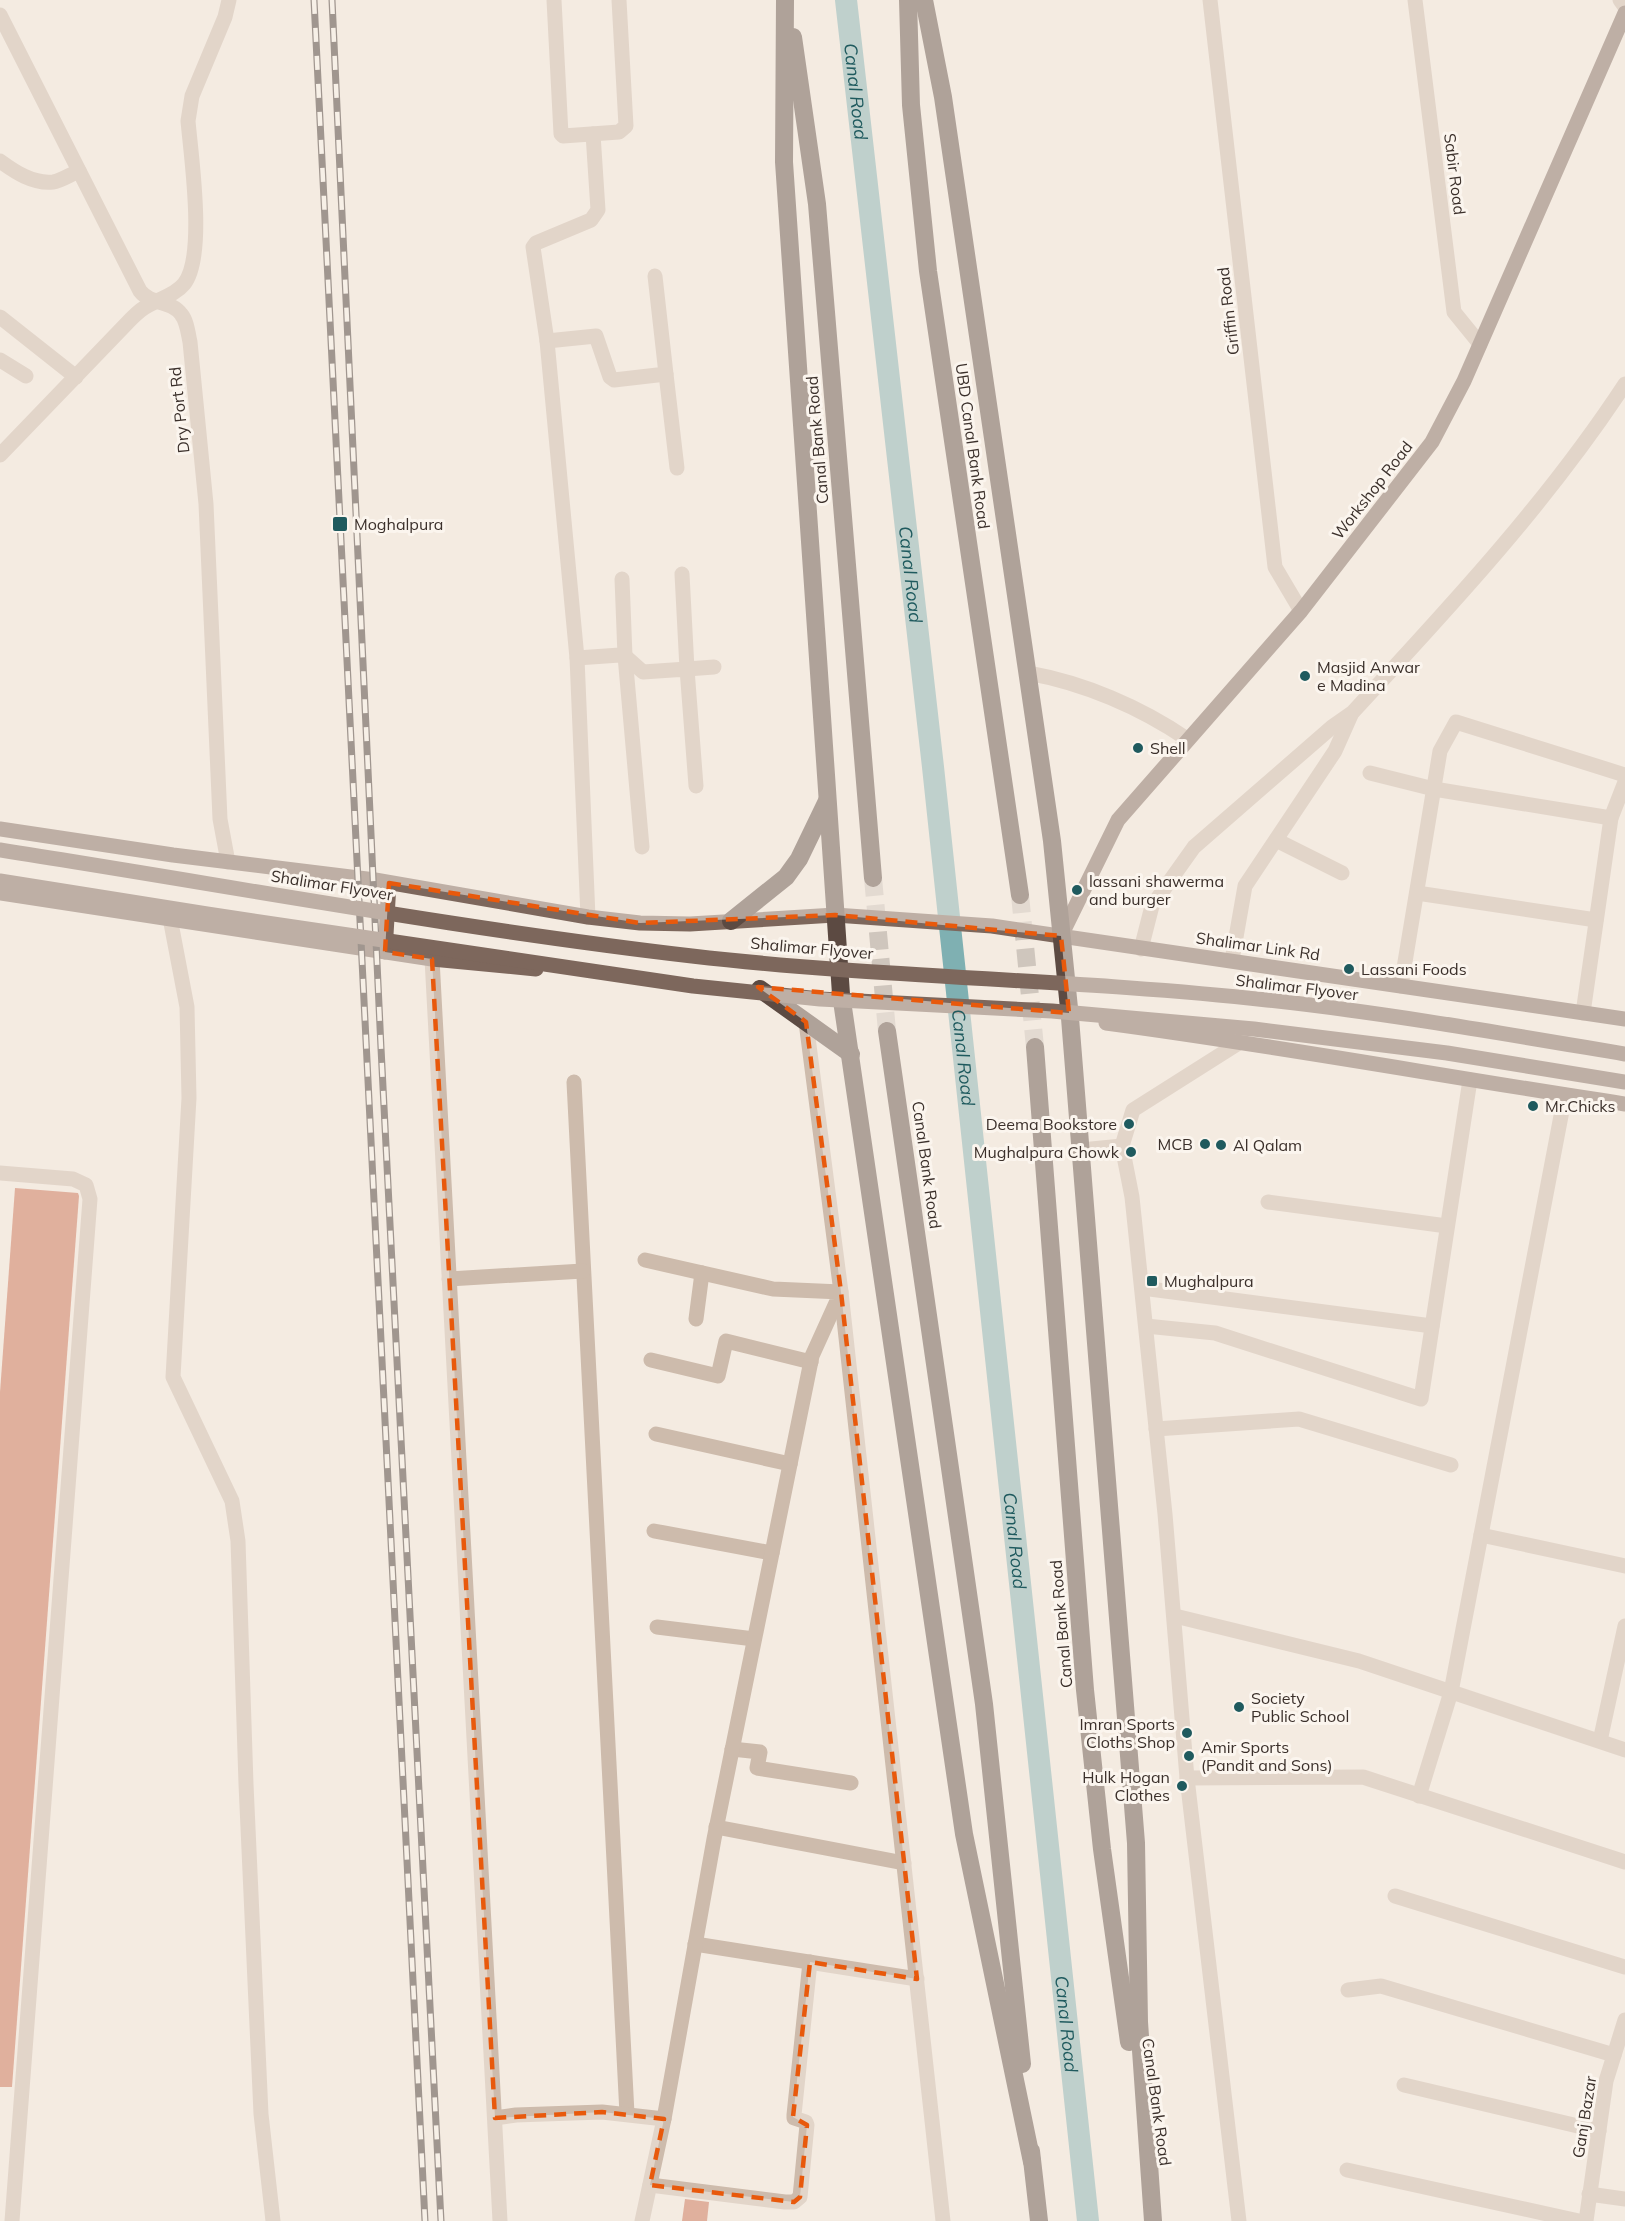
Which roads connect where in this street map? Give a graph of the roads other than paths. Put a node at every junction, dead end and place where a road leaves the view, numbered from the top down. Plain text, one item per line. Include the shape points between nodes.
1 (229, 0) edge
2 (555, 0) edge
3 (619, 0) edge
4 (786, 0) edge
5 (908, 0) edge
6 (924, 0) edge
7 (1210, 0) edge
8 (1415, 0) edge
9 (1620, 0) edge
10 (1625, 7) edge
11 (1625, 13) edge
12 (0, 15) edge
13 (593, 134) junction
14 (0, 161) edge
15 (79, 171) junction
16 (655, 276) dead end
17 (155, 302) junction
18 (0, 317) edge
19 (547, 341) junction
20 (1480, 344) junction
21 (0, 360) edge
22 (666, 374) junction
23 (26, 376) dead end
24 (76, 377) junction
25 (1625, 384) edge
26 (0, 455) edge
27 (677, 468) dead end
28 (682, 574) dead end
29 (621, 579) dead end
30 (1301, 610) junction
31 (625, 656) junction
32 (577, 658) junction
33 (714, 667) dead end
34 (687, 669) junction
35 (1028, 674) junction
36 (1352, 713) junction
37 (1187, 739) junction
38 (1370, 773) dead end
39 (1625, 775) edge
40 (1625, 782) edge
41 (696, 786) dead end
42 (1434, 789) junction
43 (828, 800) junction
44 (1611, 818) junction
45 (0, 829) edge
46 (1276, 840) junction
47 (642, 847) dead end
48 (0, 850) edge
49 (228, 861) junction
50 (1342, 873) dead end
51 (873, 878) tunnel mouth
52 (0, 881) edge
53 (388, 883) junction
54 (0, 893) edge
55 (1417, 893) junction
56 (1020, 895) tunnel mouth
57 (835, 915) junction
58 (588, 917) junction
59 (170, 918) junction
60 (1596, 920) junction
61 (731, 921) junction
62 (1061, 936) junction
63 (1142, 949) junction
64 (385, 952) junction
65 (432, 959) junction
66 (1232, 960) junction
67 (1401, 986) junction
68 (758, 987) junction
69 (841, 993) junction
70 (1583, 1013) junction
71 (1070, 1018) junction
72 (1625, 1019) edge
73 (806, 1022) junction
74 (887, 1031) tunnel mouth
75 (1242, 1041) junction
76 (1035, 1047) tunnel mouth
77 (851, 1054) junction
78 (1625, 1054) edge
79 (1470, 1080) junction
80 (574, 1082) dead end
81 (1625, 1082) edge
82 (1565, 1095) junction
83 (1625, 1104) edge
84 (1122, 1146) junction
85 (1081, 1150) junction
86 (0, 1173) edge
87 (1268, 1202) dead end
88 (1448, 1226) junction
89 (645, 1260) dead end
90 (583, 1271) junction
91 (702, 1274) junction
92 (449, 1279) junction
93 (1142, 1288) junction
94 (841, 1292) junction
95 (696, 1319) dead end
96 (1146, 1326) junction
97 (1432, 1326) junction
98 (651, 1360) dead end
99 (811, 1362) junction
100 (1156, 1429) junction
101 (656, 1434) dead end
102 (790, 1464) junction
103 (1451, 1465) dead end
104 (654, 1531) dead end
105 (1481, 1535) junction
106 (772, 1553) junction
107 (1625, 1566) edge
108 (1175, 1616) junction
109 (1625, 1626) edge
110 (657, 1627) dead end
111 (754, 1639) junction
112 (1451, 1692) junction
113 (1600, 1741) junction
114 (732, 1749) junction
115 (1625, 1750) edge
116 (1187, 1778) junction
117 (851, 1784) dead end
118 (1419, 1796) junction
119 (716, 1827) junction
120 (904, 1863) junction
121 (1625, 1863) edge
122 (1395, 1896) dead end
123 (695, 1944) junction
124 (810, 1962) junction
125 (1625, 1967) edge
126 (916, 1979) junction
127 (1348, 1990) dead end
128 (1625, 2020) edge
129 (1614, 2055) junction
130 (1404, 2085) dead end
131 (627, 2114) junction
132 (495, 2118) junction
133 (664, 2119) junction
134 (1599, 2131) junction
135 (1032, 2163) junction
136 (1347, 2170) dead end
137 (650, 2185) junction
138 (1589, 2194) junction
139 (1151, 2195) junction
140 (1625, 2199) edge
141 (12, 2221) edge
142 (273, 2221) edge
143 (500, 2221) edge
144 (642, 2221) edge
145 (943, 2221) edge
146 (1040, 2221) edge
147 (1153, 2221) edge
148 (1239, 2221) edge
149 (1579, 2221) edge
150 (1586, 2221) edge

1 - 17 street via 189,107 196,217 192,270 175,292
2 - 13 street via 561,134
3 - 13 street via 626,126 620,132
4 - 43 highway via 784,162
4 - 51 highway, Canal Bank Road via 817,204
5 - 56 highway, UBD Canal Bank Road via 911,105 928,271
6 - 35 highway via 945,108
7 - 30 street, Griffin Road via 1275,567
8 - 20 street, Sabir Road via 1454,312
9 - 10 street
11 - 20 main road, Workshop Road
12 - 15 street, Dry Port Rd
13 - 19 street via 596,215 533,247
14 - 15 street via 40,182 55,182
15 - 17 street, Dry Port Rd via 140,291
16 - 22 street
17 - 24 street via 131,319
17 - 49 street, Dry Port Rd via 171,306 183,316 190,342 207,504 220,819
18 - 24 street
19 - 22 street via 596,336 614,380
19 - 32 street
20 - 30 main road, Workshop Road via 1432,442
21 - 23 street
22 - 27 street
24 - 26 street
25 - 36 street via 1588,440 1457,600
28 - 34 street
29 - 31 street
30 - 37 main road, Workshop Road
31 - 32 street
31 - 34 street via 643,672
31 - 47 street
32 - 58 street
33 - 34 street
34 - 41 street
35 - 37 street via 1059,678 1125,704
35 - 62 highway
36 - 46 street via 1335,751
36 - 63 street via 1194,847 1152,906
37 - 62 main road, Workshop Road via 1118,820
38 - 42 street
39 - 42 street via 1456,722 1440,751
40 - 44 street
42 - 44 street
42 - 55 street
43 - 57 highway
43 - 61 highway via 786,877
44 - 60 street
45 - 49 main road, Shalimar Link Rd
46 - 50 street
46 - 66 street via 1245,886
48 - 78 main road, Shalimar Flyover, bridge via 522,934 693,956 1269,1000
49 - 53 main road, Shalimar Link Rd
52 - 81 main road, bridge via 693,986 820,999 1052,1011 1254,1029 1447,1053
53 - 58 main road, Shalimar Link Rd
53 - 64 main road
54 - 59 main road
55 - 60 street
55 - 67 street
57 - 61 main road, Shalimar Link Rd
57 - 62 main road, Shalimar Link Rd via 992,926
57 - 69 highway
58 - 61 main road, Shalimar Link Rd via 640,923
59 - 64 main road
59 - 142 street via 187,1007 189,1098 173,1377 232,1501 238,1541 261,2114
60 - 70 street
62 - 63 main road, Shalimar Link Rd
62 - 71 highway
63 - 66 main road, Shalimar Link Rd
64 - 65 main road
65 - 68 main road
65 - 92 street
66 - 67 main road, Shalimar Link Rd
67 - 70 main road, Shalimar Link Rd
68 - 69 main road
68 - 73 highway
69 - 71 main road, bridge
69 - 77 highway
70 - 72 main road, Shalimar Link Rd
71 - 75 main road
71 - 85 highway
73 - 77 highway
73 - 94 street
74 - 135 highway, Canal Bank Road via 984,1704
75 - 79 main road
75 - 84 street via 1133,1110
76 - 139 highway, Canal Bank Road via 1085,1690 1102,1849
77 - 135 highway via 964,1834
79 - 82 main road
79 - 88 street
80 - 90 street
82 - 83 main road
82 - 105 street
84 - 85 street
84 - 93 street
85 - 139 highway via 1136,1843 1139,2022
86 - 141 street via 73,1179 86,1185 90,1199
87 - 88 street
88 - 97 street
89 - 91 street
90 - 92 street
90 - 131 street
91 - 94 street via 773,1289
91 - 95 street
92 - 132 street
93 - 96 street
93 - 97 street
94 - 99 street
94 - 120 street
96 - 97 street via 1215,1333 1420,1399
96 - 100 street
98 - 99 street via 718,1376 726,1341
99 - 102 street
100 - 103 street via 1299,1419
100 - 108 street
101 - 102 street
102 - 106 street
104 - 106 street
105 - 107 street
105 - 112 street
106 - 111 street
108 - 112 street via 1359,1661
108 - 116 street
109 - 113 street
110 - 111 street
111 - 114 street
112 - 113 street
112 - 118 street
113 - 115 street
114 - 117 street via 760,1752 757,1768
114 - 119 street
116 - 118 street via 1363,1778
116 - 148 street
118 - 121 street
119 - 120 street
119 - 123 street
120 - 126 street
122 - 125 street
123 - 124 street
123 - 133 street
124 - 126 street
124 - 137 street via 794,2115 807,2125 800,2197 785,2202
126 - 145 street
127 - 129 street via 1381,1986
128 - 129 street, Ganj Bazar
129 - 134 street, Ganj Bazar
130 - 134 street
131 - 132 street
131 - 133 street
132 - 143 street
133 - 137 street
134 - 138 street, Ganj Bazar
135 - 146 highway
136 - 149 street
137 - 144 street
138 - 140 street
138 - 150 street, Ganj Bazar
139 - 147 highway

